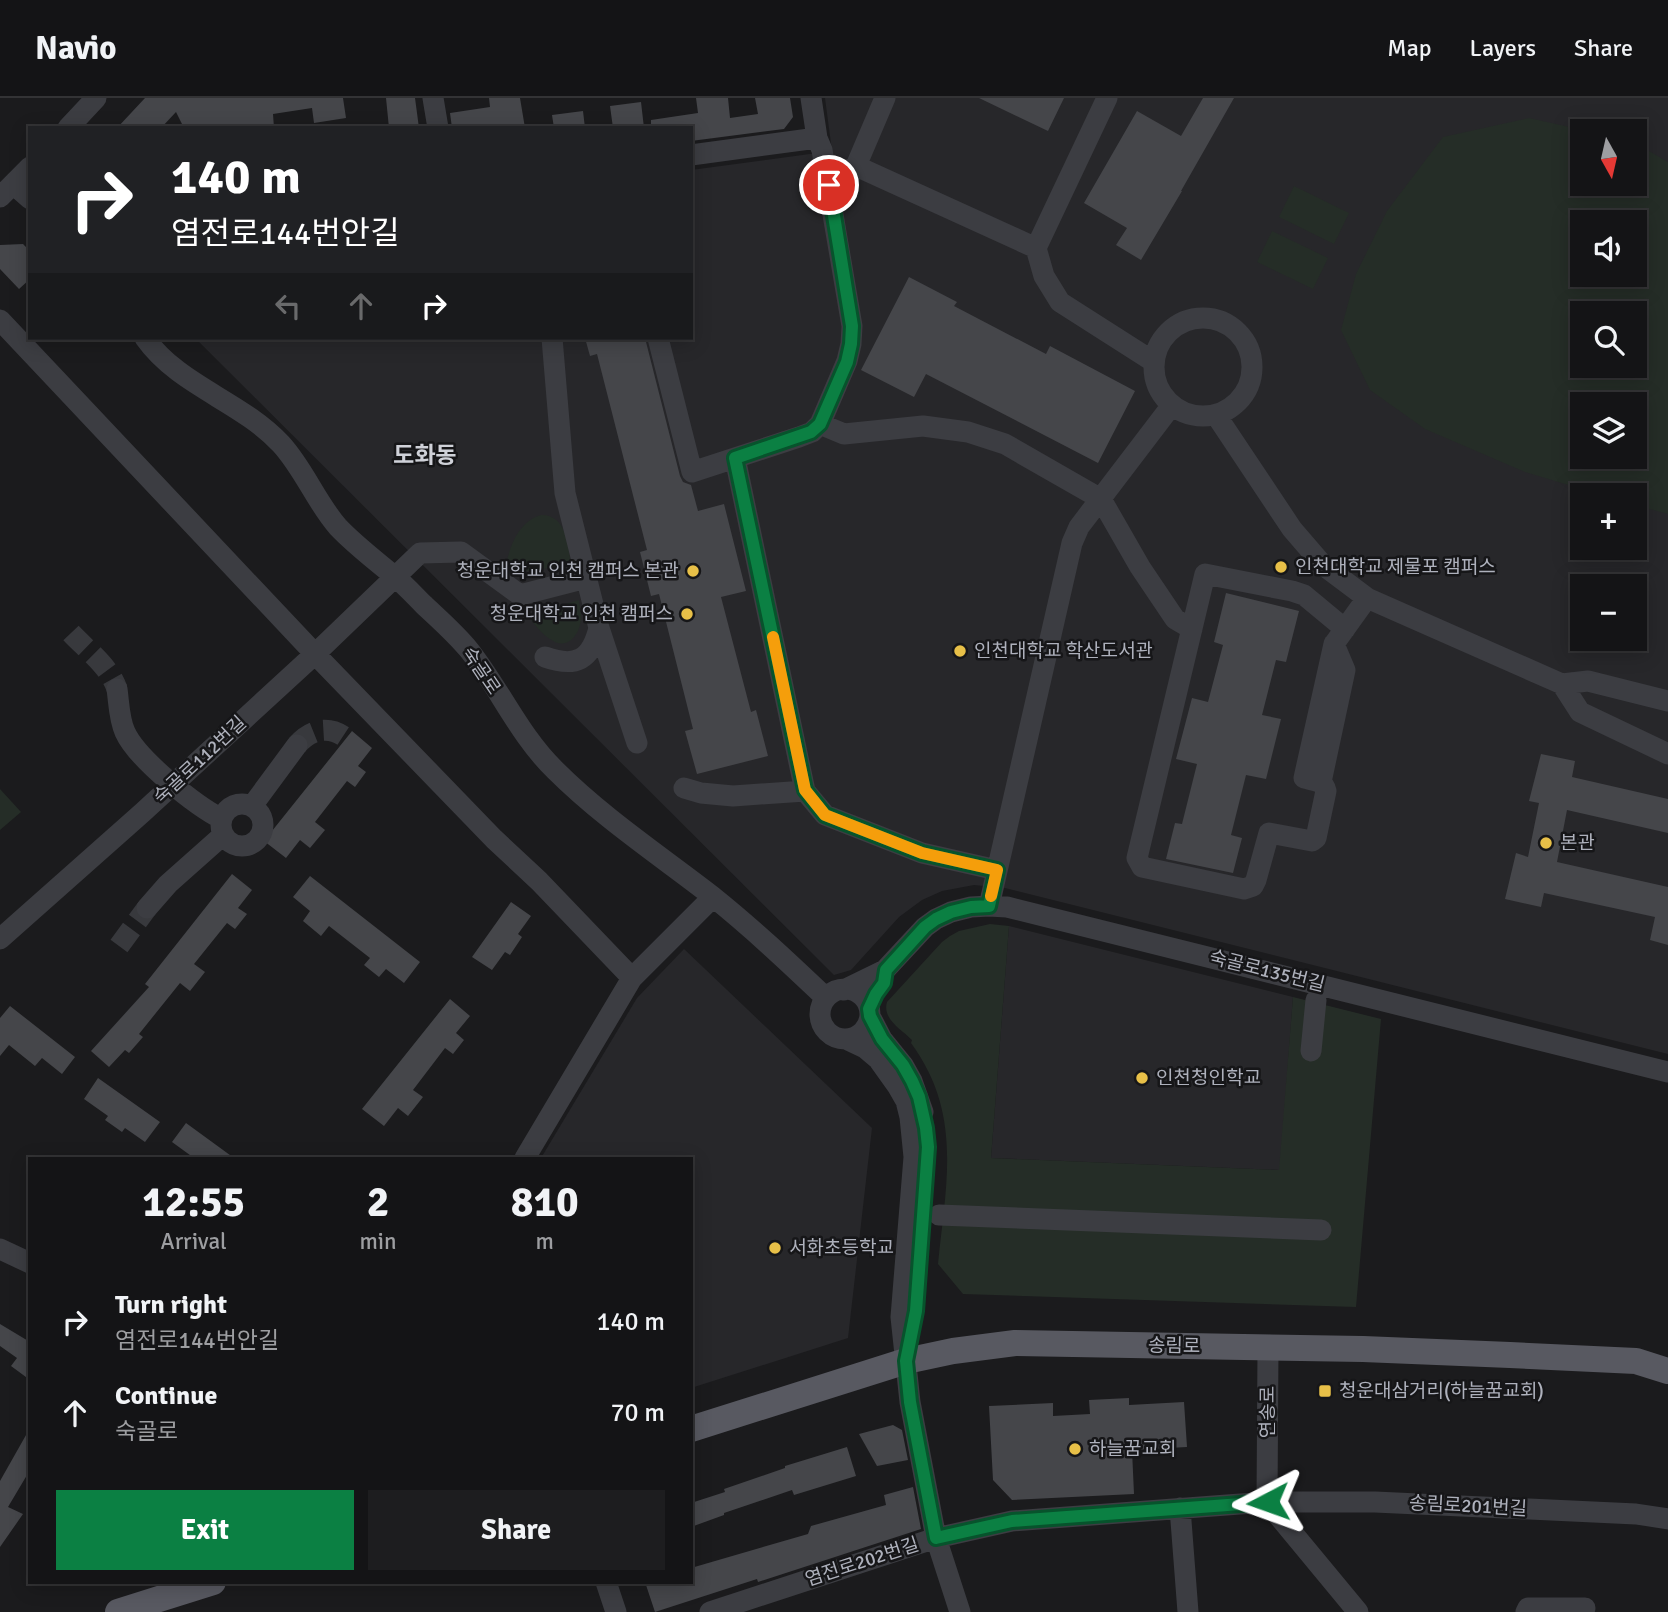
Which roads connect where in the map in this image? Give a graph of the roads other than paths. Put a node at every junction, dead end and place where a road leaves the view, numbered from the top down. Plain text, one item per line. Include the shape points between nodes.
1 (96, 98) edge
2 (433, 98) edge
3 (811, 98) edge
4 (885, 98) edge
5 (1107, 98) edge
6 (70, 126) edge
7 (438, 126) edge
8 (817, 138) junction
9 (693, 155) edge
10 (856, 166) junction
11 (28, 169) edge
12 (829, 185) junction
13 (7, 190) edge
14 (28, 198) edge
15 (1036, 248) junction
16 (0, 320) edge
17 (147, 340) edge
18 (552, 340) edge
19 (659, 340) edge
20 (1154, 362) junction
21 (1172, 405) junction
22 (1216, 415) junction
23 (820, 424) junction
24 (735, 458) junction
25 (1101, 499) junction
26 (396, 578) junction
27 (586, 578) junction
28 (1367, 598) junction
29 (599, 628) junction
30 (1192, 629) junction
31 (1339, 636) junction
32 (315, 654) junction
33 (545, 657) dead end
34 (1562, 684) junction
35 (117, 689) tunnel mouth
36 (1668, 701) edge
37 (637, 743) dead end
38 (297, 745) tunnel mouth
39 (1668, 754) edge
40 (173, 784) junction
41 (684, 789) dead end
42 (805, 790) junction
43 (252, 806) junction
44 (222, 828) junction
45 (997, 870) junction
46 (713, 897) junction
47 (989, 906) junction
48 (147, 908) tunnel mouth
49 (0, 939) edge
50 (886, 970) junction
51 (632, 978) junction
52 (835, 994) junction
53 (1316, 1000) dead end
54 (869, 1012) junction
55 (846, 1039) junction
56 (1311, 1051) dead end
57 (1668, 1072) edge
58 (526, 1157) edge
59 (939, 1214) dead end
60 (1321, 1230) dead end
61 (0, 1248) edge
62 (28, 1262) edge
63 (1268, 1348) junction
64 (906, 1361) junction
65 (1668, 1371) edge
66 (693, 1428) edge
67 (1268, 1502) junction
68 (1180, 1508) junction
69 (1668, 1519) edge
70 (936, 1538) junction
71 (207, 1584) edge
72 (607, 1584) edge
73 (1586, 1608) dead end
74 (118, 1612) edge
75 (616, 1612) edge
76 (710, 1612) edge
77 (960, 1612) edge
78 (1188, 1612) edge
79 (1358, 1612) edge
80 (1526, 1612) edge

1 - 6 street
2 - 7 street
3 - 8 street
4 - 10 street
5 - 15 street
8 - 9 street
8 - 12 street
10 - 12 street
10 - 15 street
11 - 13 street
12 - 23 street via 852,326 847,362
13 - 14 street
15 - 20 street via 1044,276 1060,302
16 - 32 street
17 - 26 street, 숙골로 via 168,364 269,433 294,459 337,526
18 - 27 street via 565,493
19 - 24 street via 692,472
20 - 21 street via 1159,390
20 - 22 street via 1161,341 1189,320 1213,319 1234,329 1249,348 1250,383 1237,403
21 - 22 street via 1188,415
21 - 25 street
22 - 28 street via 1292,529 1323,565
23 - 24 street via 811,432
23 - 25 street via 844,434 923,426 968,432 1005,444
24 - 42 street
25 - 30 street via 1175,619
25 - 45 street via 1072,543
26 - 27 street, 숙골로112번길 via 420,553 461,552 520,595
26 - 32 street, 숙골로112번길
26 - 46 street, 숙골로 via 469,650 514,721 553,768
27 - 29 street
28 - 31 street
28 - 34 street
29 - 33 street via 590,652 581,660
29 - 37 street
30 - 31 street via 1205,574 1304,595
30 - 31 street via 1137,858 1142,867 1244,889 1256,880 1269,833 1311,841 1316,838 1326,791 1321,782 1345,670
32 - 40 street, 숙골로112번길
32 - 51 street
34 - 36 street via 1588,681
34 - 39 street via 1580,712
35 - 40 street via 128,738
38 - 43 street
40 - 44 street
40 - 49 street, 숙골로112번길
41 - 42 street via 733,796
42 - 45 street via 825,815 922,853
43 - 44 street via 231,808
43 - 44 street via 262,818 257,840 235,846
44 - 48 street
45 - 47 street
46 - 51 street
46 - 52 street, 숙골로
47 - 50 street, 숙골로135번길 via 936,919
47 - 57 street, 숙골로135번길 via 1024,910
50 - 52 street, 숙골로135번길
50 - 54 street, 숙골로135번길
51 - 58 street
52 - 54 street, 숙골로 via 857,993
52 - 55 street via 820,1011 822,1025 832,1036
53 - 56 street
54 - 55 street via 860,1034
54 - 64 street, 숙골로 via 912,1081 926,1128 916,1311
55 - 64 street via 878,1059 906,1101 910,1117 914,1157 901,1317
59 - 60 street
61 - 62 street
63 - 64 main road, 송림로 via 1015,1343
63 - 65 main road, 송림로 via 1636,1361
63 - 67 street, 연송로
64 - 66 main road, 송림로
64 - 70 street
67 - 68 street, 염전로202번길
67 - 69 street, 송림로201번길 via 1375,1502
67 - 79 street
68 - 70 street, 염전로202번길 via 1012,1521
68 - 78 street
70 - 76 street, 염전로202번길
70 - 77 street
71 - 74 main road
72 - 75 street
73 - 80 street via 1528,1608

